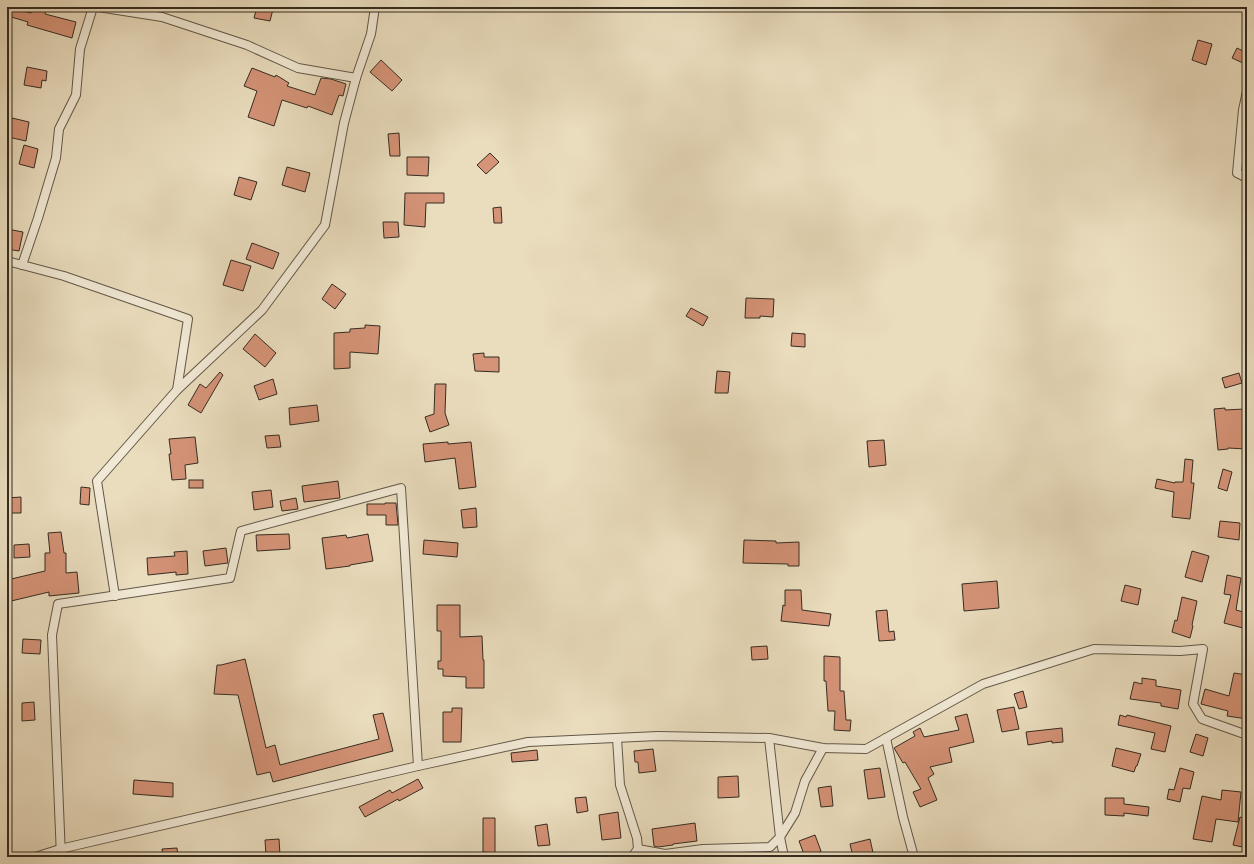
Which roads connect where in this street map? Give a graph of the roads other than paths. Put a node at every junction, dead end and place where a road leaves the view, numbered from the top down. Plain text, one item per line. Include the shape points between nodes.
1 (93, 7) edge
2 (98, 7) edge
3 (375, 7) edge
4 (356, 78) junction
5 (1247, 91) edge
6 (1247, 178) edge
7 (7, 261) edge
8 (22, 265) junction
9 (177, 390) junction
10 (115, 596) junction
11 (1247, 735) edge
12 (618, 738) junction
13 (769, 738) junction
14 (886, 738) junction
15 (823, 748) junction
16 (418, 766) junction
17 (780, 837) junction
18 (638, 849) junction
19 (61, 853) edge
20 (35, 857) edge
21 (632, 857) edge
22 (784, 857) edge
23 (914, 857) edge

1 - 8 street via 80,49 76,95 59,129 56,158
2 - 4 street via 162,17 247,46 298,68
3 - 4 street via 371,34
4 - 9 street via 344,123 325,225 262,310
5 - 6 street via 1237,173
7 - 8 street
8 - 9 street via 64,276 188,319
9 - 10 street via 98,481
10 - 16 street via 230,578 241,531 402,488
10 - 19 street via 58,604 52,635
11 - 14 street via 1202,719 1193,704 1203,649 1094,649 983,684
12 - 13 street
12 - 16 street via 528,742
12 - 18 street via 620,785
13 - 15 street
13 - 17 street
14 - 15 street via 866,749
14 - 23 street
15 - 17 street via 804,781 795,813
16 - 19 street
17 - 18 street via 770,847 703,849 665,854
17 - 22 street
18 - 21 street
19 - 20 street

